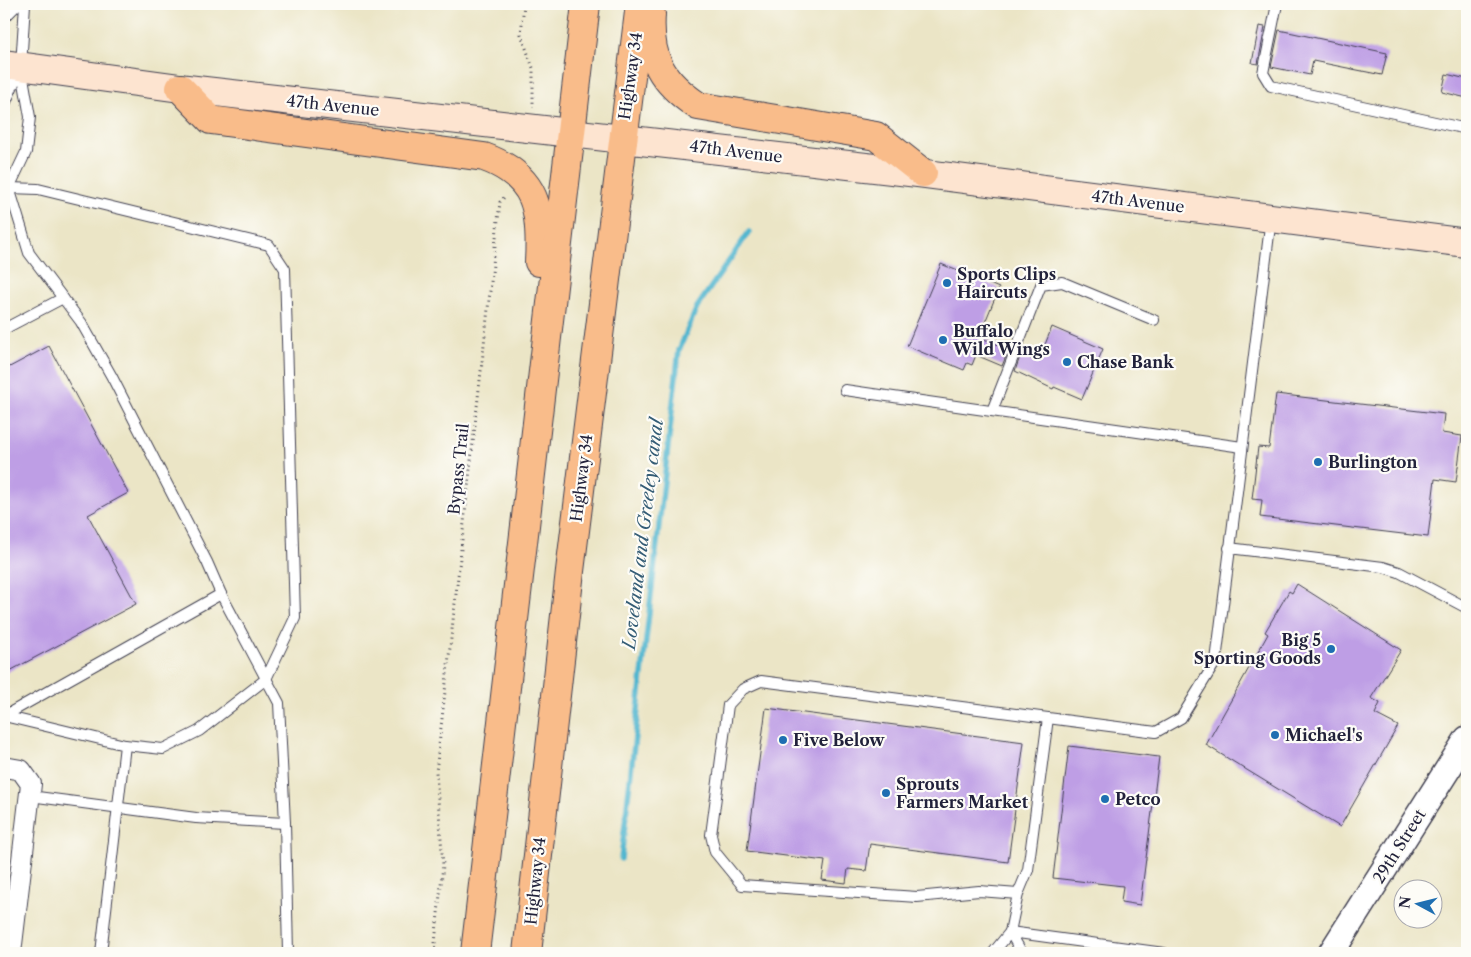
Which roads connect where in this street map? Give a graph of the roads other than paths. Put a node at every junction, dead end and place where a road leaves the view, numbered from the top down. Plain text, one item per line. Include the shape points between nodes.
1 (18, 4) edge
2 (25, 4) edge
3 (586, 4) edge
4 (640, 4) edge
5 (651, 4) edge
6 (1277, 4) edge
7 (4, 18) edge
8 (12, 65) edge
9 (180, 88) junction
10 (4, 106) edge
11 (1467, 129) edge
12 (570, 131) junction
13 (622, 138) junction
14 (4, 171) edge
15 (923, 173) junction
16 (6, 191) edge
17 (1271, 218) junction
18 (1467, 244) edge
19 (62, 298) junction
20 (1154, 320) dead end
21 (4, 329) edge
22 (845, 390) dead end
23 (992, 412) junction
24 (1242, 447) junction
25 (524, 524) junction
26 (1230, 548) junction
27 (221, 594) junction
28 (1467, 608) edge
29 (266, 679) junction
30 (4, 716) edge
31 (1048, 718) junction
32 (1467, 738) edge
33 (125, 745) junction
34 (4, 767) edge
35 (31, 790) junction
36 (118, 808) junction
37 (284, 823) junction
38 (1018, 894) junction
39 (1010, 932) junction
40 (11, 953) edge
41 (101, 953) edge
42 (288, 953) edge
43 (475, 953) edge
44 (527, 953) edge
45 (993, 953) edge
46 (1022, 953) edge
47 (1164, 953) edge
48 (1332, 953) edge

1 - 7 lane
2 - 8 lane
3 - 12 highway
4 - 13 highway, Highway 34
5 - 15 highway via 652,49 659,70 679,94 698,106 876,136
6 - 11 lane via 1263,73 1271,86
8 - 9 main road, 47th Avenue
8 - 10 lane
8 - 16 lane via 30,117 26,152
9 - 12 main road, 47th Avenue
9 - 25 highway via 211,120 484,157 522,178 540,223
12 - 13 main road, 47th Avenue
12 - 25 highway
13 - 15 main road, 47th Avenue
13 - 44 highway, Highway 34
14 - 16 lane
15 - 17 main road, 47th Avenue
16 - 19 lane via 29,252
16 - 29 lane via 38,189 269,245 285,269 294,618
17 - 18 main road, 47th Avenue
17 - 24 lane
19 - 21 lane
19 - 27 lane via 81,322 112,377
20 - 23 lane via 1062,282 1041,285
22 - 23 lane
23 - 24 lane
24 - 26 lane
25 - 43 highway
26 - 28 lane via 1383,567 1399,572
26 - 31 lane via 1216,661 1181,718 1156,732
27 - 29 lane
27 - 30 lane
29 - 33 lane via 199,731 163,748
29 - 37 lane via 279,703
30 - 33 lane
31 - 38 lane via 1028,870
31 - 38 lane via 761,681 743,689 728,705 711,835 715,852 742,886 917,897 980,892
32 - 48 street, 29th Street
33 - 36 lane
34 - 35 street via 21,770
35 - 36 lane
35 - 40 street
36 - 37 lane via 196,818
36 - 41 lane
37 - 42 lane
38 - 39 lane
39 - 45 lane
39 - 46 lane
39 - 47 lane

